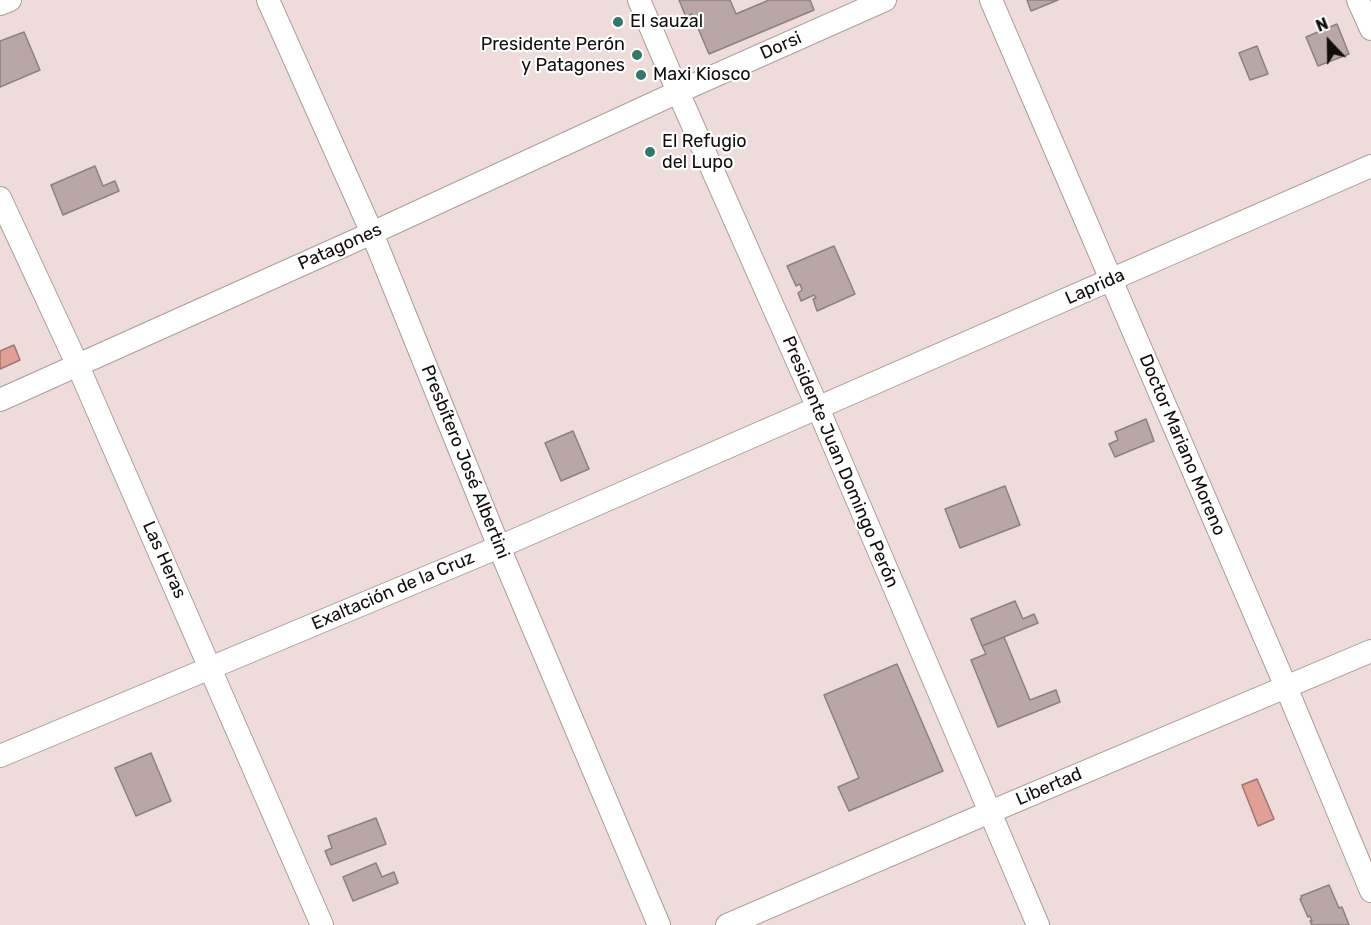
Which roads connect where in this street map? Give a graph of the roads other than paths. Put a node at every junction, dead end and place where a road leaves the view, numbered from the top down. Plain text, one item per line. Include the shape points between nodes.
1 (10, 0) edge
2 (268, 0) edge
3 (639, 0) edge
4 (885, 0) edge
5 (991, 0) edge
6 (1358, 0) edge
7 (0, 4) edge
8 (1371, 29) edge
9 (678, 92) junction
10 (1371, 166) edge
11 (0, 198) edge
12 (372, 233) junction
13 (1111, 280) junction
14 (78, 366) junction
15 (0, 400) edge
16 (818, 408) junction
17 (499, 547) junction
18 (1371, 651) edge
19 (211, 668) junction
20 (1286, 687) junction
21 (0, 756) edge
22 (990, 812) junction
23 (1371, 891) edge
24 (322, 925) edge
25 (659, 925) edge
26 (727, 925) edge
27 (1038, 925) edge

1 - 7 street
2 - 12 street, Presbítero José Albertini
3 - 9 street, Presidente Juan Domingo Perón
4 - 9 street, Dorsi
5 - 13 street, Doctor Mariano Moreno
6 - 8 street
9 - 12 street, Patagones
9 - 16 street, Presidente Juan Domingo Perón
10 - 13 street, Laprida
11 - 14 street, Las Heras
12 - 14 street, Patagones
12 - 17 street, Presbítero José Albertini
13 - 16 street, Laprida
13 - 20 street, Doctor Mariano Moreno
14 - 15 street, Patagones
14 - 19 street, Las Heras
16 - 17 street, Exaltación de la Cruz
16 - 22 street, Presidente Juan Domingo Perón
17 - 19 street, Exaltación de la Cruz
17 - 25 street, Presbítero José Albertini
18 - 20 street, Libertad
19 - 21 street, Exaltación de la Cruz
19 - 24 street, Las Heras
20 - 22 street, Libertad
20 - 23 street, Doctor Mariano Moreno
22 - 26 street, Libertad
22 - 27 street, Presidente Juan Domingo Perón

